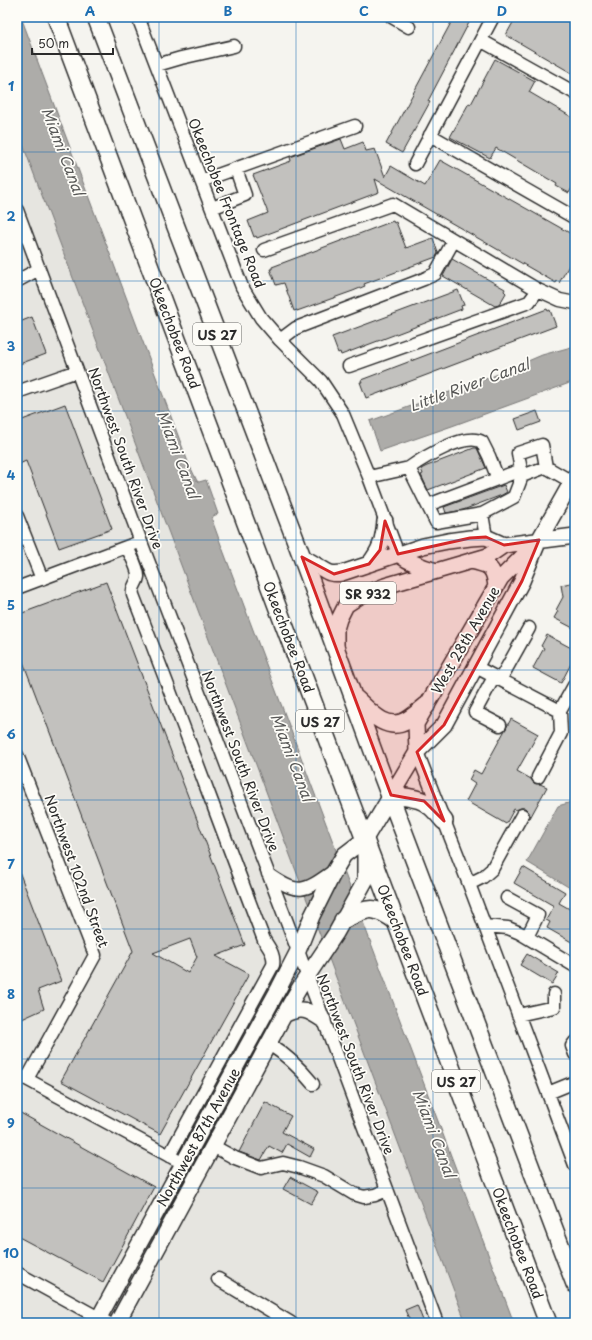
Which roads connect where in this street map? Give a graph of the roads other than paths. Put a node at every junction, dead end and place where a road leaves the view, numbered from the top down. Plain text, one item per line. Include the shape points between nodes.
1 (56, 17) edge
2 (87, 17) edge
3 (96, 17) edge
4 (138, 17) edge
5 (392, 17) edge
6 (494, 17) edge
7 (409, 27) dead end
8 (482, 40) junction
9 (234, 46) dead end
10 (157, 65) junction
11 (575, 93) edge
12 (131, 111) junction
13 (355, 126) dead end
14 (430, 135) junction
15 (415, 164) dead end
16 (236, 169) junction
17 (201, 181) junction
18 (212, 208) junction
19 (17, 210) edge
20 (575, 218) edge
21 (454, 240) junction
22 (264, 250) dead end
23 (39, 269) junction
24 (17, 281) edge
25 (538, 290) junction
26 (575, 302) edge
27 (280, 340) junction
28 (349, 366) dead end
29 (77, 371) junction
30 (17, 392) edge
31 (546, 467) junction
32 (409, 468) junction
33 (522, 473) junction
34 (369, 477) junction
35 (498, 478) junction
36 (574, 479) edge
37 (428, 505) junction
38 (482, 514) junction
39 (17, 516) edge
40 (385, 521) junction
41 (575, 536) edge
42 (486, 538) junction
43 (539, 540) junction
44 (140, 542) junction
45 (504, 545) junction
46 (127, 547) junction
47 (398, 554) junction
48 (302, 557) junction
49 (470, 561) junction
50 (368, 564) junction
51 (437, 571) junction
52 (42, 578) junction
53 (496, 587) junction
54 (17, 588) edge
55 (484, 608) junction
56 (529, 628) dead end
57 (336, 650) junction
58 (476, 667) junction
59 (497, 679) junction
60 (575, 684) edge
61 (354, 698) junction
62 (426, 706) junction
63 (560, 711) junction
64 (500, 725) dead end
65 (417, 752) junction
66 (17, 755) edge
67 (538, 777) dead end
68 (391, 796) junction
69 (522, 815) dead end
70 (444, 821) junction
71 (365, 839) junction
72 (335, 870) junction
73 (268, 874) junction
74 (469, 884) junction
75 (507, 898) dead end
76 (360, 903) junction
77 (344, 920) joint
78 (396, 921) junction
79 (485, 926) junction
80 (527, 937) junction
81 (298, 951) junction
82 (575, 966) edge
83 (307, 977) junction
84 (554, 994) dead end
85 (284, 1015) junction
86 (518, 1015) junction
87 (323, 1020) junction
88 (575, 1042) edge
89 (268, 1044) junction
90 (575, 1054) edge
91 (22, 1077) edge
92 (575, 1082) edge
93 (313, 1084) dead end
94 (548, 1093) junction
95 (213, 1146) junction
96 (169, 1156) junction
97 (184, 1163) junction
98 (575, 1165) edge
99 (388, 1190) junction
100 (17, 1273) edge
101 (218, 1279) dead end
102 (575, 1284) edge
103 (101, 1321) edge
104 (117, 1323) edge
105 (291, 1323) edge
106 (437, 1323) edge
107 (548, 1323) edge

1 - 71 highway, Okeechobee Road / US 27
2 - 12 highway via 107,68
3 - 12 highway, US 27
4 - 10 street, Okeechobee Frontage Road
5 - 7 street
6 - 8 street
8 - 11 street
8 - 14 street
9 - 10 street
10 - 17 street, Okeechobee Frontage Road
12 - 48 highway, US 27
13 - 16 street
14 - 15 street
14 - 20 street
16 - 17 street
16 - 18 street via 245,195
17 - 18 street, Okeechobee Frontage Road
18 - 27 street, Okeechobee Frontage Road via 242,287 261,318
19 - 23 street, Northwest South River Drive
21 - 22 street via 393,204
21 - 25 street
21 - 27 street via 435,274 296,328
23 - 24 street
23 - 29 street, Northwest South River Drive
25 - 26 street via 560,300
25 - 28 street via 530,302
27 - 34 street, Okeechobee Frontage Road via 321,381 335,401
29 - 30 street
29 - 44 street, Northwest South River Drive
31 - 33 street
31 - 33 street via 542,445 518,453
31 - 36 street
32 - 34 street
32 - 35 street via 423,458 473,439 482,442
32 - 37 street
33 - 35 street
33 - 38 street via 514,497
34 - 40 street, Okeechobee Frontage Road
35 - 37 street
36 - 43 main road, West 28th Avenue
37 - 38 street via 436,522
38 - 42 street
39 - 52 street
40 - 47 street, Okeechobee Frontage Road
40 - 50 main road via 380,550
41 - 43 main road, SR 932
42 - 45 main road, SR 932
42 - 47 main road, SR 932 via 448,541
43 - 45 main road, SR 932
43 - 53 main road, West 28th Avenue via 501,578
43 - 58 main road, West 28th Avenue via 522,581
44 - 46 street
44 - 73 street, Northwest South River Drive
45 - 49 main road, SR 932 via 488,556
46 - 52 street
46 - 96 street via 138,578 133,587 133,595 261,933 274,959
47 - 50 main road, SR 932
47 - 51 main road via 408,562
48 - 50 main road, SR 932 via 329,574 342,573
48 - 57 highway, US 27
49 - 51 main road, SR 932
49 - 53 main road via 488,566 495,576
51 - 57 main road, SR 932 via 385,586 350,601 336,628
52 - 54 street
53 - 55 main road, West 28th Avenue
55 - 58 main road via 472,645 472,660
55 - 62 main road, West 28th Avenue
56 - 59 street
57 - 61 highway, US 27
58 - 59 street
58 - 65 main road, West 28th Avenue via 444,725
59 - 63 street
59 - 64 street via 475,712
60 - 63 street
61 - 62 highway via 378,719 392,724 406,721
61 - 68 highway, US 27
62 - 65 main road, West 28th Avenue via 416,724
63 - 67 street via 561,733
65 - 68 main road, West 28th Avenue
65 - 70 street
66 - 91 street, Northwest 102nd Street via 95,955
68 - 70 highway via 424,801 434,808
68 - 71 main road, West 28th Avenue
68 - 102 highway, US 27
69 - 74 street via 492,869
70 - 74 street
71 - 72 main road, West 28th Avenue via 344,855
71 - 76 main road via 365,881
71 - 78 highway, Okeechobee Road / US 27
72 - 73 street via 301,890 287,887
72 - 81 main road, West 28th Avenue
73 - 81 street, Northwest South River Drive
74 - 79 street
75 - 80 street via 538,915
76 - 77 highway
76 - 78 highway via 385,913
77 - 83 main road
78 - 107 highway, Okeechobee Road / US 27
79 - 80 street via 508,928
79 - 86 street
80 - 82 street
81 - 83 street, Northwest South River Drive
81 - 97 main road, Northwest 87th Avenue
83 - 85 main road, Northwest 87th Avenue
83 - 87 street, Northwest South River Drive
84 - 86 street via 554,1007
85 - 87 main road via 304,1010
85 - 89 main road, Northwest 87th Avenue
86 - 94 street
87 - 99 street, Northwest South River Drive
88 - 90 street via 572,1046
89 - 93 street via 295,1063
89 - 95 main road, Northwest 87th Avenue
91 - 96 street
92 - 94 street
94 - 98 street
95 - 99 street via 261,1168 283,1163 299,1167 324,1176 364,1197
95 - 104 main road, Northwest 87th Avenue
96 - 97 street
97 - 103 main road, Northwest 87th Avenue
99 - 106 street, Northwest South River Drive
100 - 103 street
101 - 105 street

